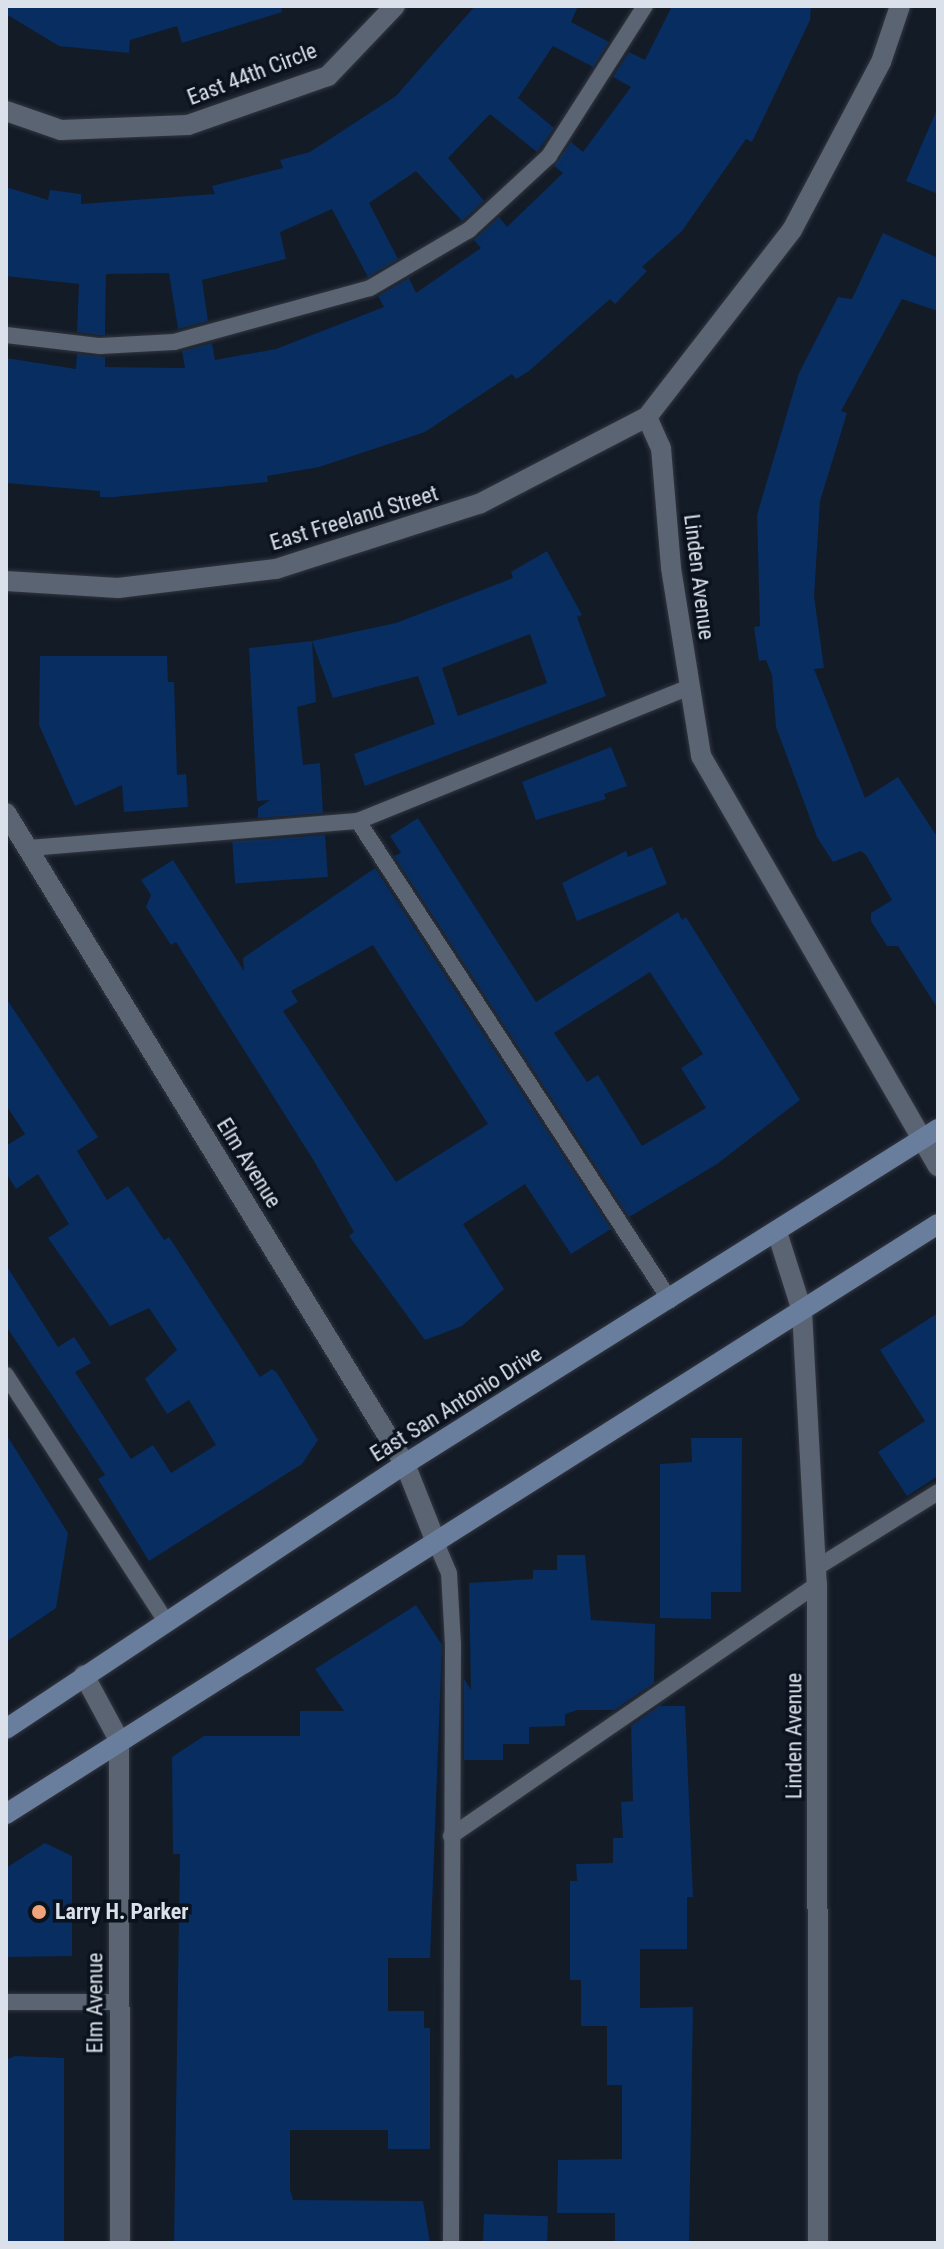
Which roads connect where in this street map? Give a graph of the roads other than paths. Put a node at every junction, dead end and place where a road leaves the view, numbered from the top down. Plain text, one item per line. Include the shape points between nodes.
1 (395, 6) edge
2 (645, 6) edge
3 (900, 6) edge
4 (6, 111) edge
5 (6, 335) edge
6 (647, 417) junction
7 (6, 581) edge
8 (690, 687) junction
9 (6, 813) edge
10 (358, 821) junction
11 (28, 848) junction
12 (930, 1134) edge
13 (938, 1167) edge
14 (938, 1224) edge
15 (777, 1232) junction
16 (670, 1300) junction
17 (802, 1311) junction
18 (6, 1375) edge
19 (405, 1464) junction
20 (938, 1492) edge
21 (437, 1545) junction
22 (817, 1576) junction
23 (165, 1620) junction
24 (84, 1675) junction
25 (6, 1729) edge
26 (119, 1740) junction
27 (6, 1814) edge
28 (451, 1836) junction
29 (6, 2002) edge
30 (120, 2002) junction
31 (120, 2243) edge
32 (451, 2243) edge
33 (818, 2243) edge

1 - 4 street, East 44th Circle via 328,76 188,125 61,130
2 - 5 lane via 549,156 469,230 370,288 174,342 100,346
3 - 6 street via 881,62 792,230
6 - 7 street, East Freeland Street via 479,504 276,569 118,588
6 - 8 street, Linden Avenue via 661,448
8 - 10 lane
8 - 12 street, Linden Avenue via 701,756
9 - 11 street, Elm Avenue
10 - 11 lane
10 - 16 lane
11 - 19 street, Elm Avenue
12 - 13 street, Linden Avenue
12 - 15 main road, East San Antonio Drive
14 - 17 main road
15 - 16 main road, East San Antonio Drive
15 - 17 street, Linden Avenue
16 - 19 main road, East San Antonio Drive
17 - 21 main road
17 - 22 street, Linden Avenue
18 - 23 lane
19 - 21 street, Elm Avenue
19 - 23 main road, East San Antonio Drive
20 - 22 lane
21 - 26 main road
21 - 28 lane via 449,1573 453,1644
22 - 28 lane
22 - 33 street, Linden Avenue
23 - 24 main road, East San Antonio Drive
24 - 25 main road, East San Antonio Drive
24 - 26 street, Elm Avenue
26 - 27 main road
26 - 30 street, Elm Avenue
28 - 32 lane
29 - 30 lane
30 - 31 street, Elm Avenue

